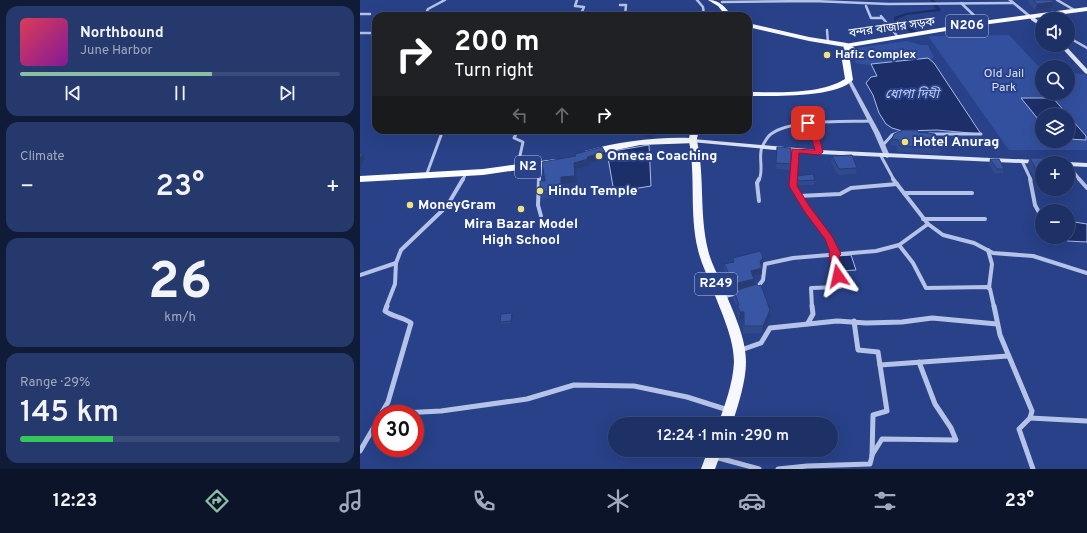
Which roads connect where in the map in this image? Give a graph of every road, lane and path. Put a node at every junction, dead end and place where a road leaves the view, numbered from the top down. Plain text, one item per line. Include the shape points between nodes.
1 (445, 0) edge
2 (577, 0) edge
3 (697, 0) edge
4 (711, 0) edge
5 (779, 0) edge
6 (909, 0) edge
7 (1057, 0) edge
8 (722, 1) edge
9 (1012, 2) edge
10 (912, 3) junction
11 (961, 4) junction
12 (620, 5) dead end
13 (866, 6) dead end
14 (1087, 9) edge
15 (1076, 11) junction
16 (427, 12) edge
17 (582, 12) edge
18 (625, 12) edge
19 (704, 12) edge
20 (726, 12) edge
21 (729, 12) edge
22 (1087, 13) edge
23 (360, 14) edge
24 (370, 14) dead end
25 (1032, 18) junction
26 (1035, 20) edge
27 (982, 23) junction
28 (752, 26) edge
29 (827, 30) dead end
30 (360, 33) edge
31 (372, 33) edge
32 (898, 37) junction
33 (1075, 41) edge
34 (828, 43) junction
35 (850, 48) junction
36 (1087, 48) edge
37 (1068, 52) edge
38 (1087, 72) edge
39 (848, 77) junction
40 (752, 94) edge
41 (870, 121) junction
42 (808, 123) junction
43 (902, 133) edge
44 (441, 134) edge
45 (516, 134) edge
46 (926, 134) edge
47 (981, 134) dead end
48 (694, 135) edge
49 (883, 145) junction
50 (762, 147) junction
51 (795, 151) junction
52 (819, 152) junction
53 (579, 156) edge
54 (884, 156) junction
55 (564, 160) edge
56 (1022, 161) junction
57 (1035, 162) edge
58 (541, 165) junction
59 (1075, 165) edge
60 (1087, 165) edge
61 (517, 169) junction
62 (1075, 173) edge
63 (465, 175) junction
64 (425, 176) junction
65 (360, 178) edge
66 (897, 184) junction
67 (1087, 188) edge
68 (904, 193) junction
69 (972, 193) dead end
70 (799, 196) junction
71 (759, 201) dead end
72 (1035, 205) edge
73 (541, 216) dead end
74 (923, 219) junction
75 (985, 219) dead end
76 (928, 224) junction
77 (899, 245) junction
78 (988, 250) junction
79 (835, 254) junction
80 (396, 263) junction
81 (1087, 273) edge
82 (360, 275) edge
83 (989, 288) junction
84 (753, 290) edge
85 (741, 292) edge
86 (721, 297) junction
87 (854, 321) junction
88 (808, 323) junction
89 (998, 324) junction
90 (739, 351) junction
91 (1008, 356) junction
92 (919, 362) junction
93 (880, 365) junction
94 (386, 405) edge
95 (730, 410) junction
96 (424, 412) edge
97 (728, 417) edge
98 (1030, 418) junction
99 (1087, 421) edge
100 (372, 430) edge
101 (360, 452) edge
102 (872, 456) junction
103 (712, 459) edge
104 (759, 469) edge
105 (778, 469) edge
106 (1032, 469) edge

1 - 16 street
2 - 17 street via 575,6 584,7
3 - 19 street
4 - 20 highway
5 - 8 street
5 - 10 street
6 - 10 street
7 - 15 street
8 - 21 highway
9 - 11 street
9 - 25 street
10 - 11 street
11 - 27 street
12 - 18 street via 626,5
13 - 32 street via 871,18 881,17
14 - 15 highway, N206
15 - 25 highway, N206
22 - 25 highway, বন্দর বাজার সড়ক / N206
23 - 24 street
25 - 26 main road
25 - 27 highway, N206
25 - 35 highway, বন্দর বাজার সড়ক / N206
27 - 32 highway, N206
28 - 34 main road, বন্দর বাজার সড়ক
29 - 34 street
30 - 31 street
32 - 35 highway, N206
33 - 36 street
34 - 35 main road, বন্দর বাজার সড়ক
35 - 39 highway via 846,69
37 - 38 main road
39 - 40 highway via 844,85 824,90
39 - 41 street
41 - 42 street
41 - 49 street
42 - 50 street via 775,131
42 - 52 street
43 - 49 street via 892,135
44 - 64 street
45 - 61 street via 514,138 523,142
46 - 47 street
48 - 50 main road
48 - 53 highway via 672,140 629,143
48 - 86 main road, R249 via 697,160 697,215 703,251
49 - 54 street
50 - 51 main road
50 - 71 street via 761,175 757,183
51 - 52 main road
51 - 70 street via 793,186
52 - 54 main road
54 - 56 main road
54 - 66 street
55 - 58 highway, N2
56 - 57 main road
56 - 72 street via 1031,180
58 - 61 highway, N2
58 - 73 street via 538,181 538,211
59 - 60 main road
61 - 63 highway, N2
62 - 67 street
63 - 64 highway, N2
63 - 80 street via 447,206 401,250
64 - 65 highway, N2
66 - 68 street
66 - 70 street via 851,188 840,194
68 - 69 street
68 - 74 street
70 - 79 street via 829,238
74 - 75 street
74 - 76 street
76 - 77 street
76 - 78 street via 944,236
77 - 79 street via 876,251
77 - 83 street via 913,263 926,288
78 - 81 street via 993,253 1033,256
78 - 83 street via 993,266
79 - 84 street via 765,264 765,276 758,288
79 - 88 street via 840,287 811,288 813,314
80 - 82 street
80 - 94 street via 395,284 385,311 390,315 407,319 410,323
83 - 89 street
85 - 86 street
86 - 90 main road, R249
87 - 88 street
87 - 89 street via 902,322 932,318
87 - 93 street via 858,350 877,351
88 - 90 street via 770,328 761,343
89 - 91 street
90 - 95 main road, R249 via 740,363
91 - 92 street
91 - 98 street via 1032,411
92 - 93 street
92 - 102 street via 930,394 956,440 882,439
93 - 102 street via 887,411 873,415
95 - 96 street via 687,397 634,386 574,385 527,399
95 - 97 main road, R249
98 - 99 street
98 - 106 street via 1019,429
100 - 101 street
102 - 105 street via 870,464
103 - 104 street

